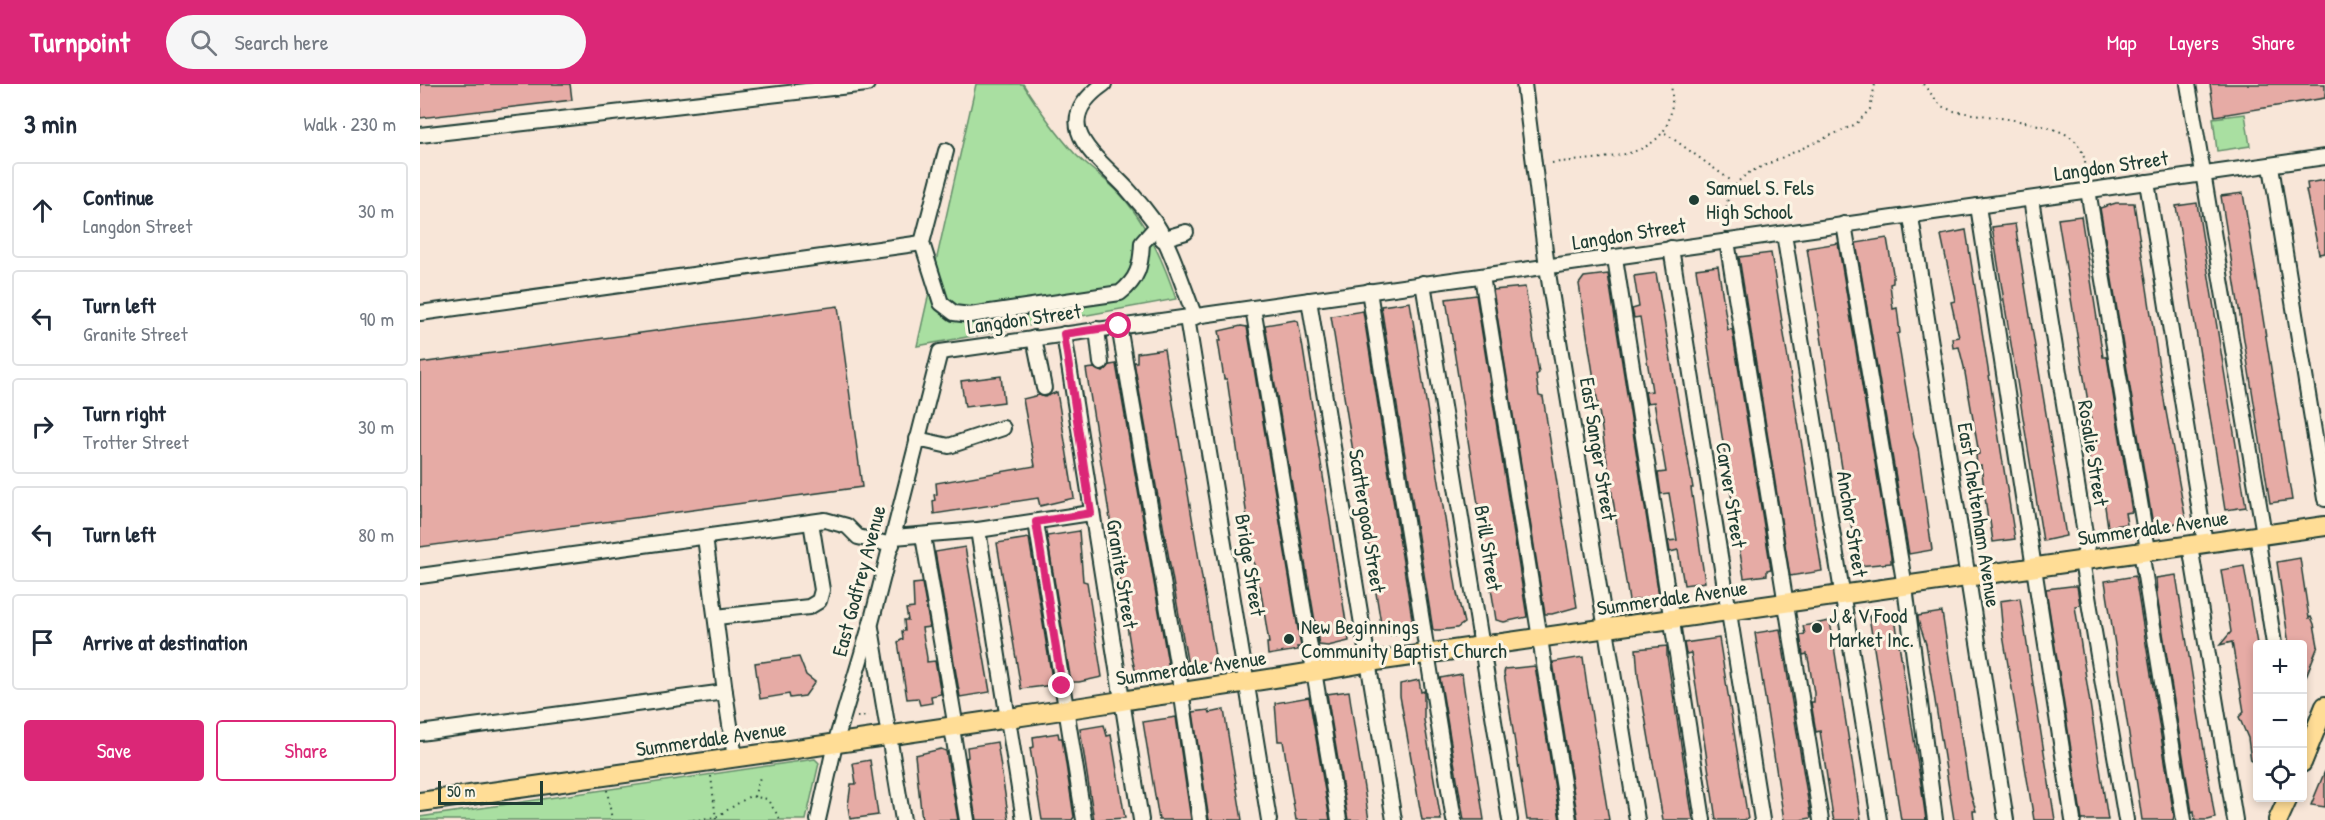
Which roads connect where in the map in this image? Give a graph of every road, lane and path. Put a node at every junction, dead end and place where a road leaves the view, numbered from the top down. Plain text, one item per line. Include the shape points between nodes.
1 (867, 84) edge
2 (1104, 84) edge
3 (1524, 84) edge
4 (1671, 84) edge
5 (1875, 84) edge
6 (1923, 84) edge
7 (2188, 84) edge
8 (1665, 133) junction
9 (420, 135) edge
10 (946, 151) dead end
11 (2325, 157) edge
12 (1552, 163) dead end
13 (2271, 166) junction
14 (2087, 174) dead end
15 (2205, 174) junction
16 (2147, 182) junction
17 (1734, 183) junction
18 (2088, 190) junction
19 (2031, 199) junction
20 (1978, 206) junction
21 (1911, 217) junction
22 (1844, 224) junction
23 (1724, 225) dead end
24 (1160, 232) junction
25 (1186, 232) dead end
26 (1784, 234) junction
27 (1727, 241) junction
28 (922, 243) junction
29 (1671, 248) junction
30 (1615, 258) junction
31 (1547, 267) junction
32 (1482, 276) junction
33 (1423, 284) junction
34 (1369, 291) junction
35 (1309, 300) junction
36 (1253, 308) junction
37 (420, 312) edge
38 (1191, 317) junction
39 (1119, 326) junction
40 (1097, 329) junction
41 (1064, 334) junction
42 (1034, 338) junction
43 (940, 352) joint
44 (1101, 363) dead end
45 (1044, 388) dead end
46 (1003, 428) dead end
47 (916, 439) junction
48 (2325, 499) edge
49 (1091, 513) junction
50 (812, 522) junction
51 (1036, 522) junction
52 (2325, 526) edge
53 (978, 530) junction
54 (2260, 535) junction
55 (923, 536) junction
56 (705, 537) junction
57 (893, 541) junction
58 (2198, 544) junction
59 (2145, 550) junction
60 (2082, 561) junction
61 (2033, 570) junction
62 (420, 576) edge
63 (1968, 579) junction
64 (1905, 587) junction
65 (1842, 595) junction
66 (1787, 604) junction
67 (1728, 611) junction
68 (716, 617) junction
69 (1672, 620) junction
70 (871, 622) junction
71 (1606, 630) junction
72 (1540, 639) junction
73 (2273, 640) edge
74 (1482, 646) junction
75 (1428, 654) junction
76 (1369, 662) junction
77 (1315, 673) junction
78 (1248, 684) junction
79 (725, 692) junction
80 (1181, 692) junction
81 (1121, 701) junction
82 (2325, 706) edge
83 (1068, 710) junction
84 (869, 716) dead end
85 (853, 718) dead end
86 (1007, 719) junction
87 (954, 728) junction
88 (420, 733) edge
89 (889, 737) junction
90 (835, 744) junction
91 (2307, 748) edge
92 (735, 758) junction
93 (710, 762) junction
94 (761, 774) dead end
95 (605, 776) junction
96 (754, 797) junction
97 (420, 802) edge
98 (2286, 802) edge
99 (716, 818) edge
100 (821, 819) edge
101 (612, 820) edge
102 (693, 820) edge
103 (781, 820) edge
104 (903, 820) edge
105 (967, 820) edge
106 (1024, 820) edge
107 (1084, 820) edge
108 (1141, 820) edge
109 (1200, 820) edge
110 (1269, 820) edge
111 (1339, 820) edge
112 (1394, 820) edge
113 (1454, 820) edge
114 (1510, 820) edge
115 (1569, 820) edge
116 (1637, 820) edge
117 (1703, 820) edge
118 (1762, 820) edge
119 (1821, 820) edge
120 (1879, 820) edge
121 (1935, 820) edge
122 (2006, 820) edge
123 (2073, 820) edge
124 (2126, 820) edge
125 (2184, 820) edge
126 (2235, 820) edge
127 (2278, 820) edge

1 - 9 street
2 - 24 street, Bridge Street via 1083,103 1079,133 1089,153 1130,191
3 - 31 street, East Sanger Street
4 - 8 path via 1674,99
5 - 17 path via 1870,109 1856,124
6 - 14 path via 1941,106 1953,111 2054,128 2074,139 2083,152
7 - 15 street
8 - 12 path via 1655,143 1633,152
8 - 17 path
10 - 28 street
11 - 13 street, Langdon Street
13 - 15 street, Langdon Street
13 - 48 street
15 - 16 street, Langdon Street
15 - 54 street
16 - 18 street, Langdon Street
16 - 58 street
17 - 23 path
18 - 19 street, Langdon Street
18 - 59 street
19 - 20 street, Langdon Street
19 - 60 street, Rosalie Street via 2087,546
20 - 21 street, Langdon Street
20 - 61 street
21 - 22 street, Langdon Street
21 - 63 street, East Cheltenham Avenue
22 - 26 street, Langdon Street
22 - 64 street
24 - 25 street
24 - 28 street via 1142,243 1141,265 1134,282 1120,293 970,315 954,313 940,303
24 - 38 street, Bridge Street
26 - 27 street, Langdon Street
26 - 65 street, Anchor Street
27 - 29 street, Langdon Street
27 - 66 street
28 - 37 street
29 - 30 street, Langdon Street
29 - 67 street, Carver Street
30 - 31 street, Langdon Street
30 - 69 street
31 - 32 street, Langdon Street
31 - 71 street, East Sanger Street
32 - 33 street, Langdon Street
32 - 72 street
33 - 34 street, Langdon Street
33 - 74 street, Brill Street
34 - 35 street, Langdon Street
34 - 75 street
35 - 36 street, Langdon Street
35 - 76 street, Scattergood Street
36 - 38 street, Langdon Street
36 - 77 street
38 - 39 street, Langdon Street
38 - 78 street, Bridge Street
39 - 40 street, Langdon Street
39 - 80 street
40 - 41 street, Langdon Street
40 - 44 street
41 - 42 street, Langdon Street
41 - 49 street, Granite Street
42 - 43 street, Langdon Street
42 - 45 street
43 - 47 street, East Godfrey Avenue
46 - 47 street via 949,446
47 - 57 street, East Godfrey Avenue
49 - 51 street
49 - 81 street, Granite Street
50 - 56 street
50 - 57 street via 825,520 847,526 858,537
50 - 68 street via 822,590 819,602 808,607
51 - 53 street
51 - 83 street
52 - 54 main road, Summerdale Avenue
53 - 55 street
53 - 86 street
54 - 58 main road, Summerdale Avenue
54 - 73 street
55 - 57 street
55 - 87 street
56 - 62 street
56 - 68 street
57 - 70 street, East Godfrey Avenue
58 - 59 main road, Summerdale Avenue
58 - 126 street
59 - 60 main road, Summerdale Avenue
59 - 125 street
60 - 61 main road, Summerdale Avenue
60 - 124 street, Rosalie Street
61 - 63 main road, Summerdale Avenue
61 - 123 street
63 - 64 main road, Summerdale Avenue
63 - 122 street, East Cheltenham Avenue
64 - 65 main road, Summerdale Avenue
64 - 121 street
65 - 66 main road, Summerdale Avenue
65 - 120 street, Anchor Street
66 - 67 main road, Summerdale Avenue
66 - 119 street
67 - 69 main road, Summerdale Avenue
67 - 118 street, Carver Street
68 - 79 street
69 - 71 main road, Summerdale Avenue
69 - 117 street
70 - 89 street
70 - 90 street, East Godfrey Avenue
71 - 72 main road, Summerdale Avenue
71 - 116 street, East Sanger Street
72 - 74 main road, Summerdale Avenue
72 - 115 street
74 - 75 main road, Summerdale Avenue
74 - 114 street, Brill Street
75 - 76 main road, Summerdale Avenue
75 - 113 street
76 - 77 main road, Summerdale Avenue
76 - 112 street, Scattergood Street
77 - 78 main road, Summerdale Avenue
77 - 111 street
78 - 80 main road, Summerdale Avenue
78 - 110 street, Bridge Street
79 - 88 street
79 - 92 street
80 - 81 main road, Summerdale Avenue
80 - 109 street
81 - 83 main road, Summerdale Avenue
81 - 108 street, Granite Street
82 - 91 main road
83 - 86 main road, Summerdale Avenue
83 - 107 street
84 - 85 path
86 - 87 main road, Summerdale Avenue
86 - 106 street
87 - 89 main road, Summerdale Avenue
87 - 105 street
89 - 90 main road, Summerdale Avenue
89 - 104 street
90 - 92 main road, Summerdale Avenue
90 - 100 street, East Godfrey Avenue
92 - 93 main road, Summerdale Avenue
93 - 95 main road, Summerdale Avenue
93 - 99 path
94 - 96 path
95 - 97 main road, Summerdale Avenue
95 - 101 path
96 - 99 path
96 - 103 path via 767,799
98 - 127 main road
99 - 102 path

